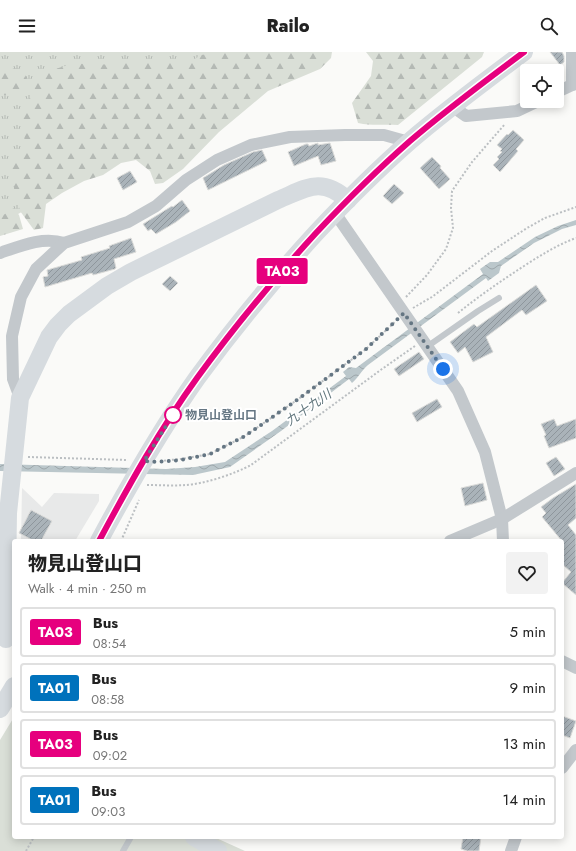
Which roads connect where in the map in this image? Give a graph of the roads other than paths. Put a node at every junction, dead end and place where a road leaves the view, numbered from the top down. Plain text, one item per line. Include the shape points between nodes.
1 (524, 52) edge
2 (572, 52) edge
3 (574, 85) edge
4 (564, 89) edge
5 (452, 106) junction
6 (523, 108) edge
7 (409, 142) junction
8 (348, 200) junction
9 (335, 213) junction
10 (64, 243) junction
11 (0, 253) edge
12 (499, 298) dead end
13 (422, 343) junction
14 (20, 398) junction
15 (576, 473) edge
16 (502, 519) junction
17 (101, 539) edge
18 (455, 539) edge
19 (503, 539) edge
20 (7, 641) edge
21 (564, 662) edge
22 (576, 668) edge
23 (12, 689) edge
24 (0, 709) edge
25 (576, 750) edge
26 (564, 765) edge
27 (130, 839) edge
28 (197, 839) edge
29 (515, 839) edge
30 (123, 851) edge
31 (218, 851) edge
32 (511, 851) edge

1 - 5 main road
2 - 3 street
3 - 4 street
5 - 6 street via 466,116 517,111
5 - 7 main road
7 - 8 main road
7 - 10 street via 384,135 345,135 290,137 251,145 217,160 186,180 156,206 128,222
8 - 9 main road
8 - 14 main road via 337,191 323,185 302,190 107,286 58,325 49,337
9 - 13 street
9 - 17 main road via 236,325 196,379 144,461 139,489
10 - 11 street via 38,242
10 - 14 street via 36,269 21,298 12,336 13,379
12 - 13 lane
13 - 16 street via 458,391 473,424 485,452
14 - 20 main road via 8,513
15 - 16 street
16 - 18 street
16 - 19 street
21 - 22 street
23 - 24 main road
25 - 26 street
27 - 30 lane
28 - 31 main road
29 - 32 street

